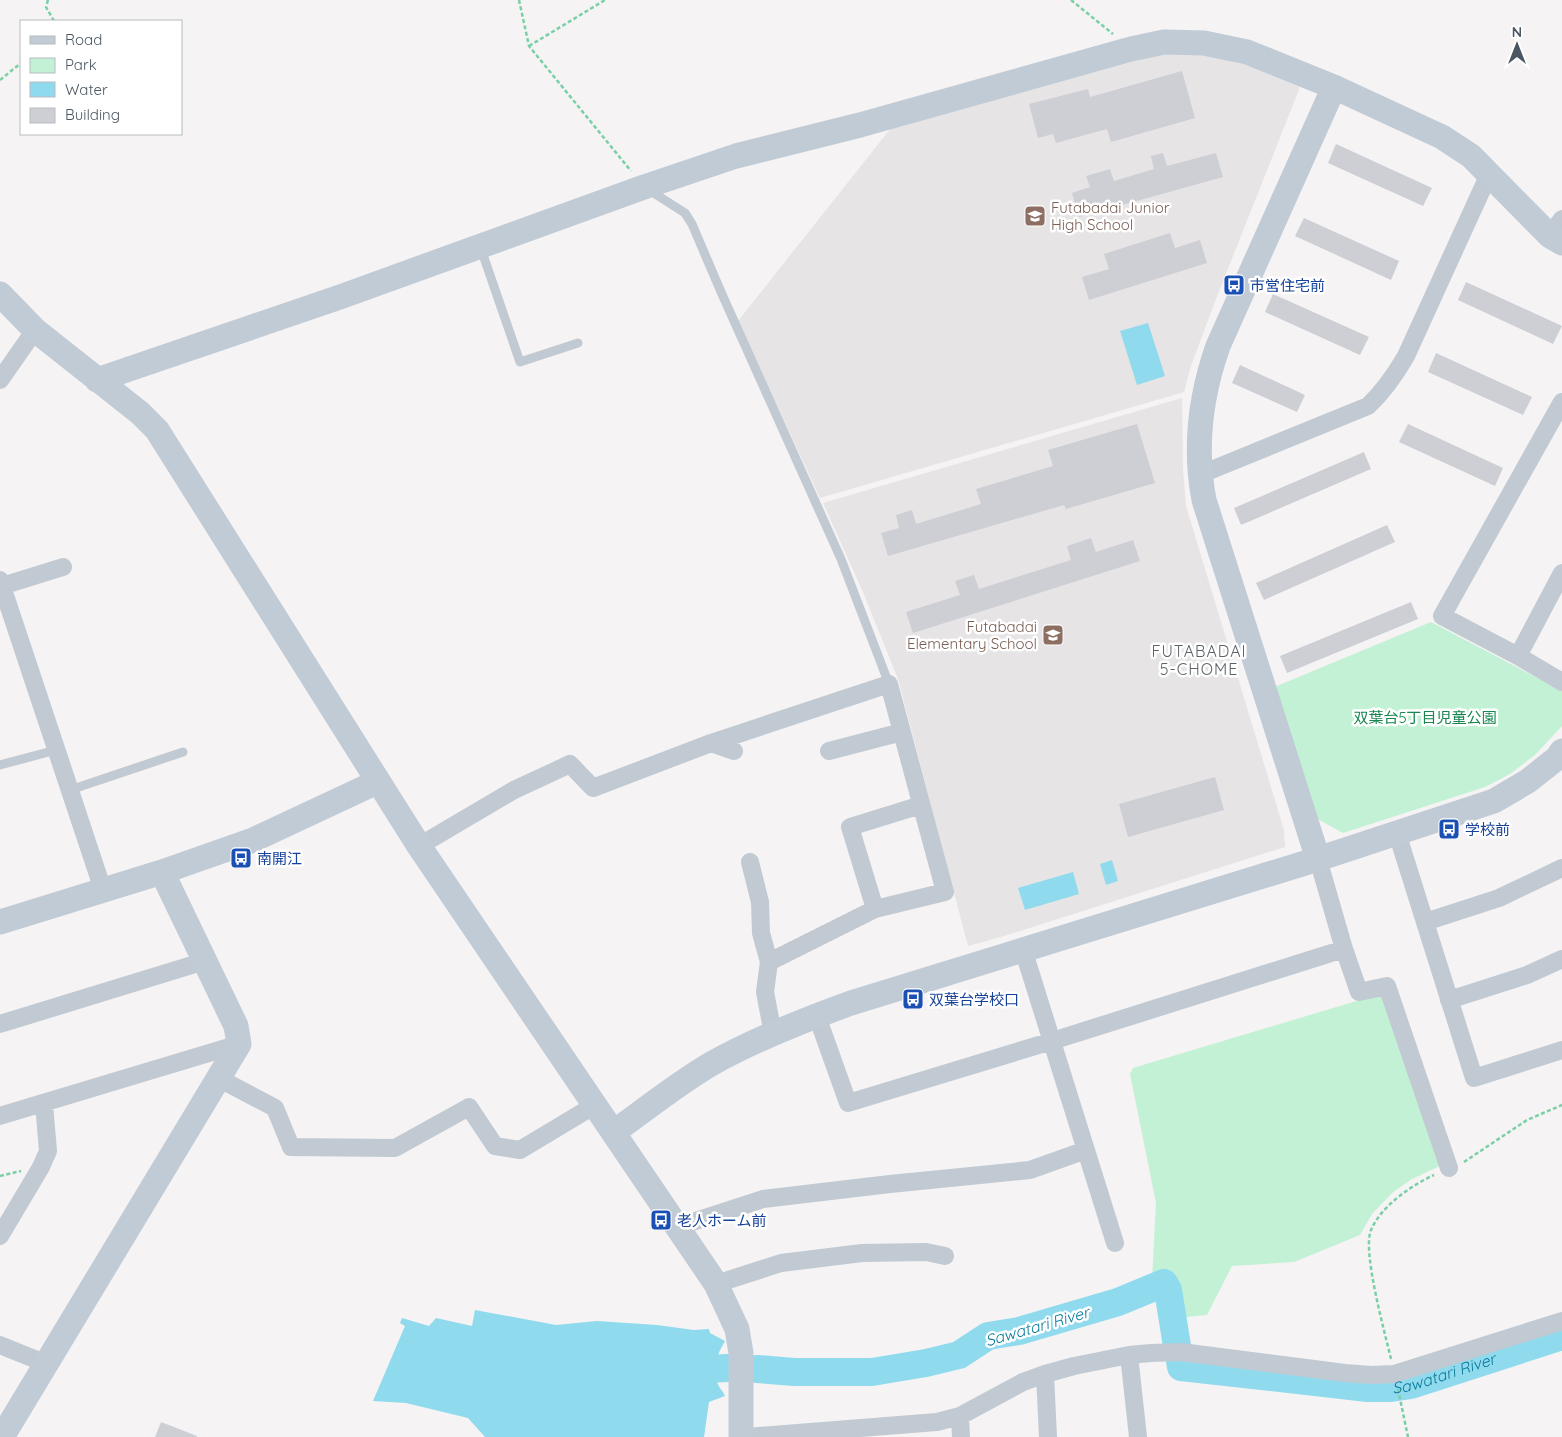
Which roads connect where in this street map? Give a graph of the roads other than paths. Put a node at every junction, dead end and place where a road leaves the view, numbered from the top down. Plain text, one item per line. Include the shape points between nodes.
1 (1334, 87) junction
2 (1489, 174) junction
3 (644, 187) junction
4 (1558, 233) edge
5 (480, 246) junction
6 (0, 294) edge
7 (35, 330) junction
8 (578, 343) dead end
9 (0, 380) edge
10 (97, 380) junction
11 (1562, 402) edge
12 (1199, 475) junction
13 (63, 567) dead end
14 (1562, 573) edge
15 (1, 583) edge
16 (1518, 656) junction
17 (1562, 682) edge
18 (889, 684) junction
19 (902, 732) junction
20 (711, 743) junction
21 (56, 750) junction
22 (830, 751) dead end
23 (1562, 751) edge
24 (183, 752) dead end
25 (734, 752) dead end
26 (0, 765) edge
27 (377, 782) junction
28 (70, 790) junction
29 (921, 805) junction
30 (1396, 834) junction
31 (418, 846) junction
32 (1318, 859) junction
33 (750, 862) dead end
34 (1562, 868) edge
35 (162, 872) junction
36 (103, 890) junction
37 (875, 909) junction
38 (0, 922) edge
39 (1425, 922) junction
40 (1023, 949) junction
41 (1344, 949) junction
42 (1562, 959) edge
43 (205, 961) junction
44 (769, 962) junction
45 (1449, 1000) junction
46 (817, 1016) junction
47 (0, 1024) edge
48 (773, 1034) junction
49 (1052, 1041) junction
50 (239, 1044) junction
51 (1562, 1050) edge
52 (218, 1078) junction
53 (44, 1104) junction
54 (595, 1104) junction
55 (0, 1116) edge
56 (614, 1132) junction
57 (1086, 1150) junction
58 (1449, 1168) road end
59 (677, 1227) junction
60 (0, 1236) edge
61 (1115, 1243) dead end
62 (945, 1256) dead end
63 (716, 1284) junction
64 (1562, 1321) edge
65 (0, 1345) edge
66 (1129, 1355) junction
67 (47, 1364) junction
68 (1045, 1374) junction
69 (960, 1416) junction
70 (2, 1437) edge
71 (743, 1437) edge
72 (961, 1437) edge
73 (1048, 1437) edge
74 (1138, 1437) edge

1 - 2 street via 1442,137 1471,156
1 - 3 street via 1247,52 1204,43 1164,42 736,156
1 - 12 street via 1208,373 1199,426
2 - 4 street
2 - 12 street via 1406,356 1383,392 1368,406
3 - 5 street
3 - 18 lane via 685,213 692,224 841,559
5 - 8 lane via 520,362
5 - 10 street
6 - 7 street
7 - 9 street
7 - 10 street
10 - 27 street via 157,430
11 - 16 street via 1442,616
12 - 32 street
13 - 15 street
14 - 16 street
15 - 21 street
16 - 17 street
18 - 19 street
18 - 20 street
19 - 22 street
19 - 29 street
20 - 25 street
20 - 31 street via 593,788 570,764 514,790
21 - 26 lane
21 - 28 street
23 - 30 street via 1528,781 1494,801
24 - 28 lane
27 - 31 street
27 - 35 street via 254,840
28 - 36 street
29 - 37 street via 850,826
29 - 37 street via 945,892
30 - 32 street
30 - 39 street
31 - 54 street
32 - 40 street
32 - 41 street
33 - 44 street
34 - 39 street via 1499,898
35 - 36 street
35 - 43 street
36 - 38 street
37 - 44 street
39 - 45 street
40 - 46 street via 851,1002
40 - 49 street
41 - 49 street
41 - 58 street via 1359,992 1387,986
42 - 45 street via 1527,975
43 - 47 street
43 - 50 street via 236,1026
44 - 48 street via 765,992
45 - 51 street via 1474,1078
46 - 48 street
46 - 49 street via 848,1103
48 - 56 street via 712,1064
49 - 57 street
50 - 52 street
50 - 53 street
52 - 54 street via 275,1108 291,1147 395,1148 469,1107 495,1146 520,1150
52 - 67 street
53 - 55 street
53 - 60 street via 48,1151
54 - 56 street
56 - 59 street
57 - 59 street via 1030,1170 763,1198
57 - 61 street
59 - 63 street
62 - 63 street via 926,1252 862,1253 781,1263
63 - 71 street via 737,1329 742,1353
64 - 66 street via 1396,1382 1371,1375 1181,1352
65 - 67 street
66 - 68 street
66 - 74 street
67 - 70 street
68 - 69 street via 1023,1382
68 - 73 street
69 - 71 street via 937,1422
69 - 72 street

